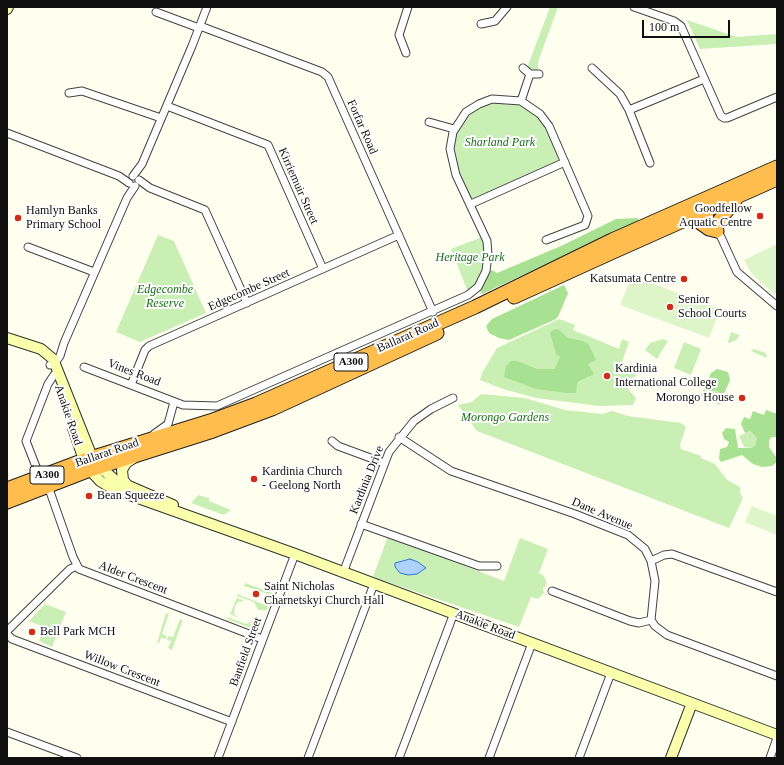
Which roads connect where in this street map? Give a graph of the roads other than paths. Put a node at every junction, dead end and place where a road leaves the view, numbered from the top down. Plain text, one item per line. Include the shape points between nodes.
1 (207, 7) edge
2 (408, 7) edge
3 (507, 7) edge
4 (637, 7) edge
5 (156, 12) dead end
6 (167, 17) junction
7 (481, 24) dead end
8 (164, 25) dead end
9 (200, 27) junction
10 (406, 54) dead end
11 (523, 68) dead end
12 (592, 68) dead end
13 (530, 74) junction
14 (539, 74) dead end
15 (704, 79) junction
16 (69, 93) dead end
17 (777, 97) edge
18 (521, 101) junction
19 (167, 106) junction
20 (629, 110) junction
21 (161, 118) junction
22 (429, 122) dead end
23 (454, 129) junction
24 (7, 133) edge
25 (565, 162) junction
26 (650, 164) dead end
27 (777, 167) edge
28 (777, 179) edge
29 (134, 182) junction
30 (738, 196) junction
31 (470, 204) junction
32 (709, 206) junction
33 (692, 217) junction
34 (719, 230) junction
35 (399, 235) junction
36 (546, 240) dead end
37 (28, 247) dead end
38 (323, 269) junction
39 (94, 272) junction
40 (247, 303) junction
41 (777, 306) edge
42 (433, 312) junction
43 (7, 338) edge
44 (51, 362) junction
45 (84, 367) dead end
46 (54, 375) junction
47 (131, 385) junction
48 (453, 398) dead end
49 (174, 402) junction
50 (190, 406) joint
51 (399, 437) junction
52 (152, 438) junction
53 (332, 441) dead end
54 (138, 454) junction
55 (384, 463) junction
56 (92, 464) junction
57 (44, 482) junction
58 (128, 486) junction
59 (7, 489) edge
60 (7, 502) edge
61 (192, 516) junction
62 (362, 524) junction
63 (295, 554) junction
64 (651, 561) junction
65 (77, 566) junction
66 (497, 566) dead end
67 (343, 573) junction
68 (374, 584) junction
69 (552, 591) dead end
70 (777, 592) edge
71 (454, 613) junction
72 (651, 620) junction
73 (8, 630) edge
74 (262, 639) junction
75 (532, 643) junction
76 (611, 673) junction
77 (777, 676) edge
78 (692, 703) junction
79 (232, 722) junction
80 (7, 732) edge
81 (777, 737) edge
82 (77, 758) edge
83 (218, 758) edge
84 (308, 758) edge
85 (399, 758) edge
86 (489, 758) edge
87 (579, 758) edge
88 (671, 758) edge
89 (770, 758) edge

1 - 9 street
2 - 10 street via 399,35
3 - 7 street via 495,21
4 - 15 street via 674,21 680,26
5 - 6 street, Forfar Road
6 - 8 street
6 - 9 street, Forfar Road
9 - 19 street
9 - 35 street, Forfar Road via 326,74
11 - 13 street
12 - 20 street via 620,94
13 - 14 street
13 - 18 street
15 - 17 street via 724,118
15 - 20 street
16 - 21 street via 82,90
18 - 23 street via 492,99 479,104 466,112
18 - 25 street via 540,114 549,126
19 - 21 street
19 - 38 street, Kirriemuir Street via 268,145
20 - 26 street
21 - 29 street
22 - 23 street
23 - 31 street via 450,149 452,163
24 - 29 street
25 - 31 street
25 - 36 street via 588,221
27 - 32 highway, Ballarat Road / A300
28 - 30 highway, Ballarat Road / A300
29 - 39 street
29 - 40 street via 205,210
30 - 32 highway, Ballarat Road / A300
30 - 34 highway
31 - 42 street, Ballarat Road via 487,241 486,271 478,287 468,295
32 - 33 highway, Ballarat Road / A300
32 - 34 street
32 - 52 highway, Ballarat Road / A300 via 612,240 475,307 306,382 210,421
33 - 34 highway via 709,229
33 - 54 highway, Ballarat Road / A300 via 272,409
34 - 41 street via 737,272
35 - 38 street, Edgecombe Street
35 - 42 street, Forfar Road
37 - 39 street
38 - 40 street, Edgecombe Street
39 - 44 street via 64,343
40 - 47 street, Edgecombe Street via 148,347
42 - 50 street, Ballarat Road via 221,405
43 - 44 main road via 41,349
44 - 46 main road, Anakie Road
44 - 56 main road, Anakie Road
45 - 47 street, Vines Road
46 - 56 main road, Anakie Road
46 - 57 street via 48,384 26,441
47 - 49 street, Vines Road
48 - 51 street, Kardinia Drive via 422,415
49 - 50 street, Vines Road
49 - 52 street via 168,424
51 - 55 street, Kardinia Drive
51 - 64 street, Dane Avenue via 451,470 628,535 645,550
52 - 56 highway, Ballarat Road / A300
53 - 55 street via 338,446
54 - 56 highway, Ballarat Road / A300
54 - 58 main road via 126,463 122,470 123,480
55 - 62 street, Kardinia Drive
56 - 57 highway, Ballarat Road / A300
56 - 58 main road, Anakie Road
56 - 61 main road, Anakie Road via 108,487
57 - 59 highway, Ballarat Road / A300
57 - 60 highway, Ballarat Road / A300
57 - 65 street
58 - 61 main road, Anakie Road
61 - 63 main road, Anakie Road
62 - 66 street via 479,566
62 - 67 street, Kardinia Drive
63 - 67 main road, Anakie Road
63 - 74 street, Banfield Street
64 - 70 street via 672,554
64 - 72 street, Dane Avenue via 655,582
65 - 73 street via 70,569
65 - 74 street, Alder Crescent via 83,571
67 - 68 main road, Anakie Road
68 - 71 main road, Anakie Road
68 - 84 street
69 - 72 street via 630,621 639,623
71 - 75 main road, Anakie Road
71 - 85 street
72 - 77 street via 667,635
73 - 79 street, Willow Crescent via 12,639
74 - 79 street, Banfield Street
75 - 76 main road, Anakie Road
75 - 86 street
76 - 78 main road, Anakie Road
76 - 87 street
78 - 81 main road, Anakie Road
78 - 88 main road
79 - 83 street, Banfield Street
80 - 82 street
81 - 89 street

